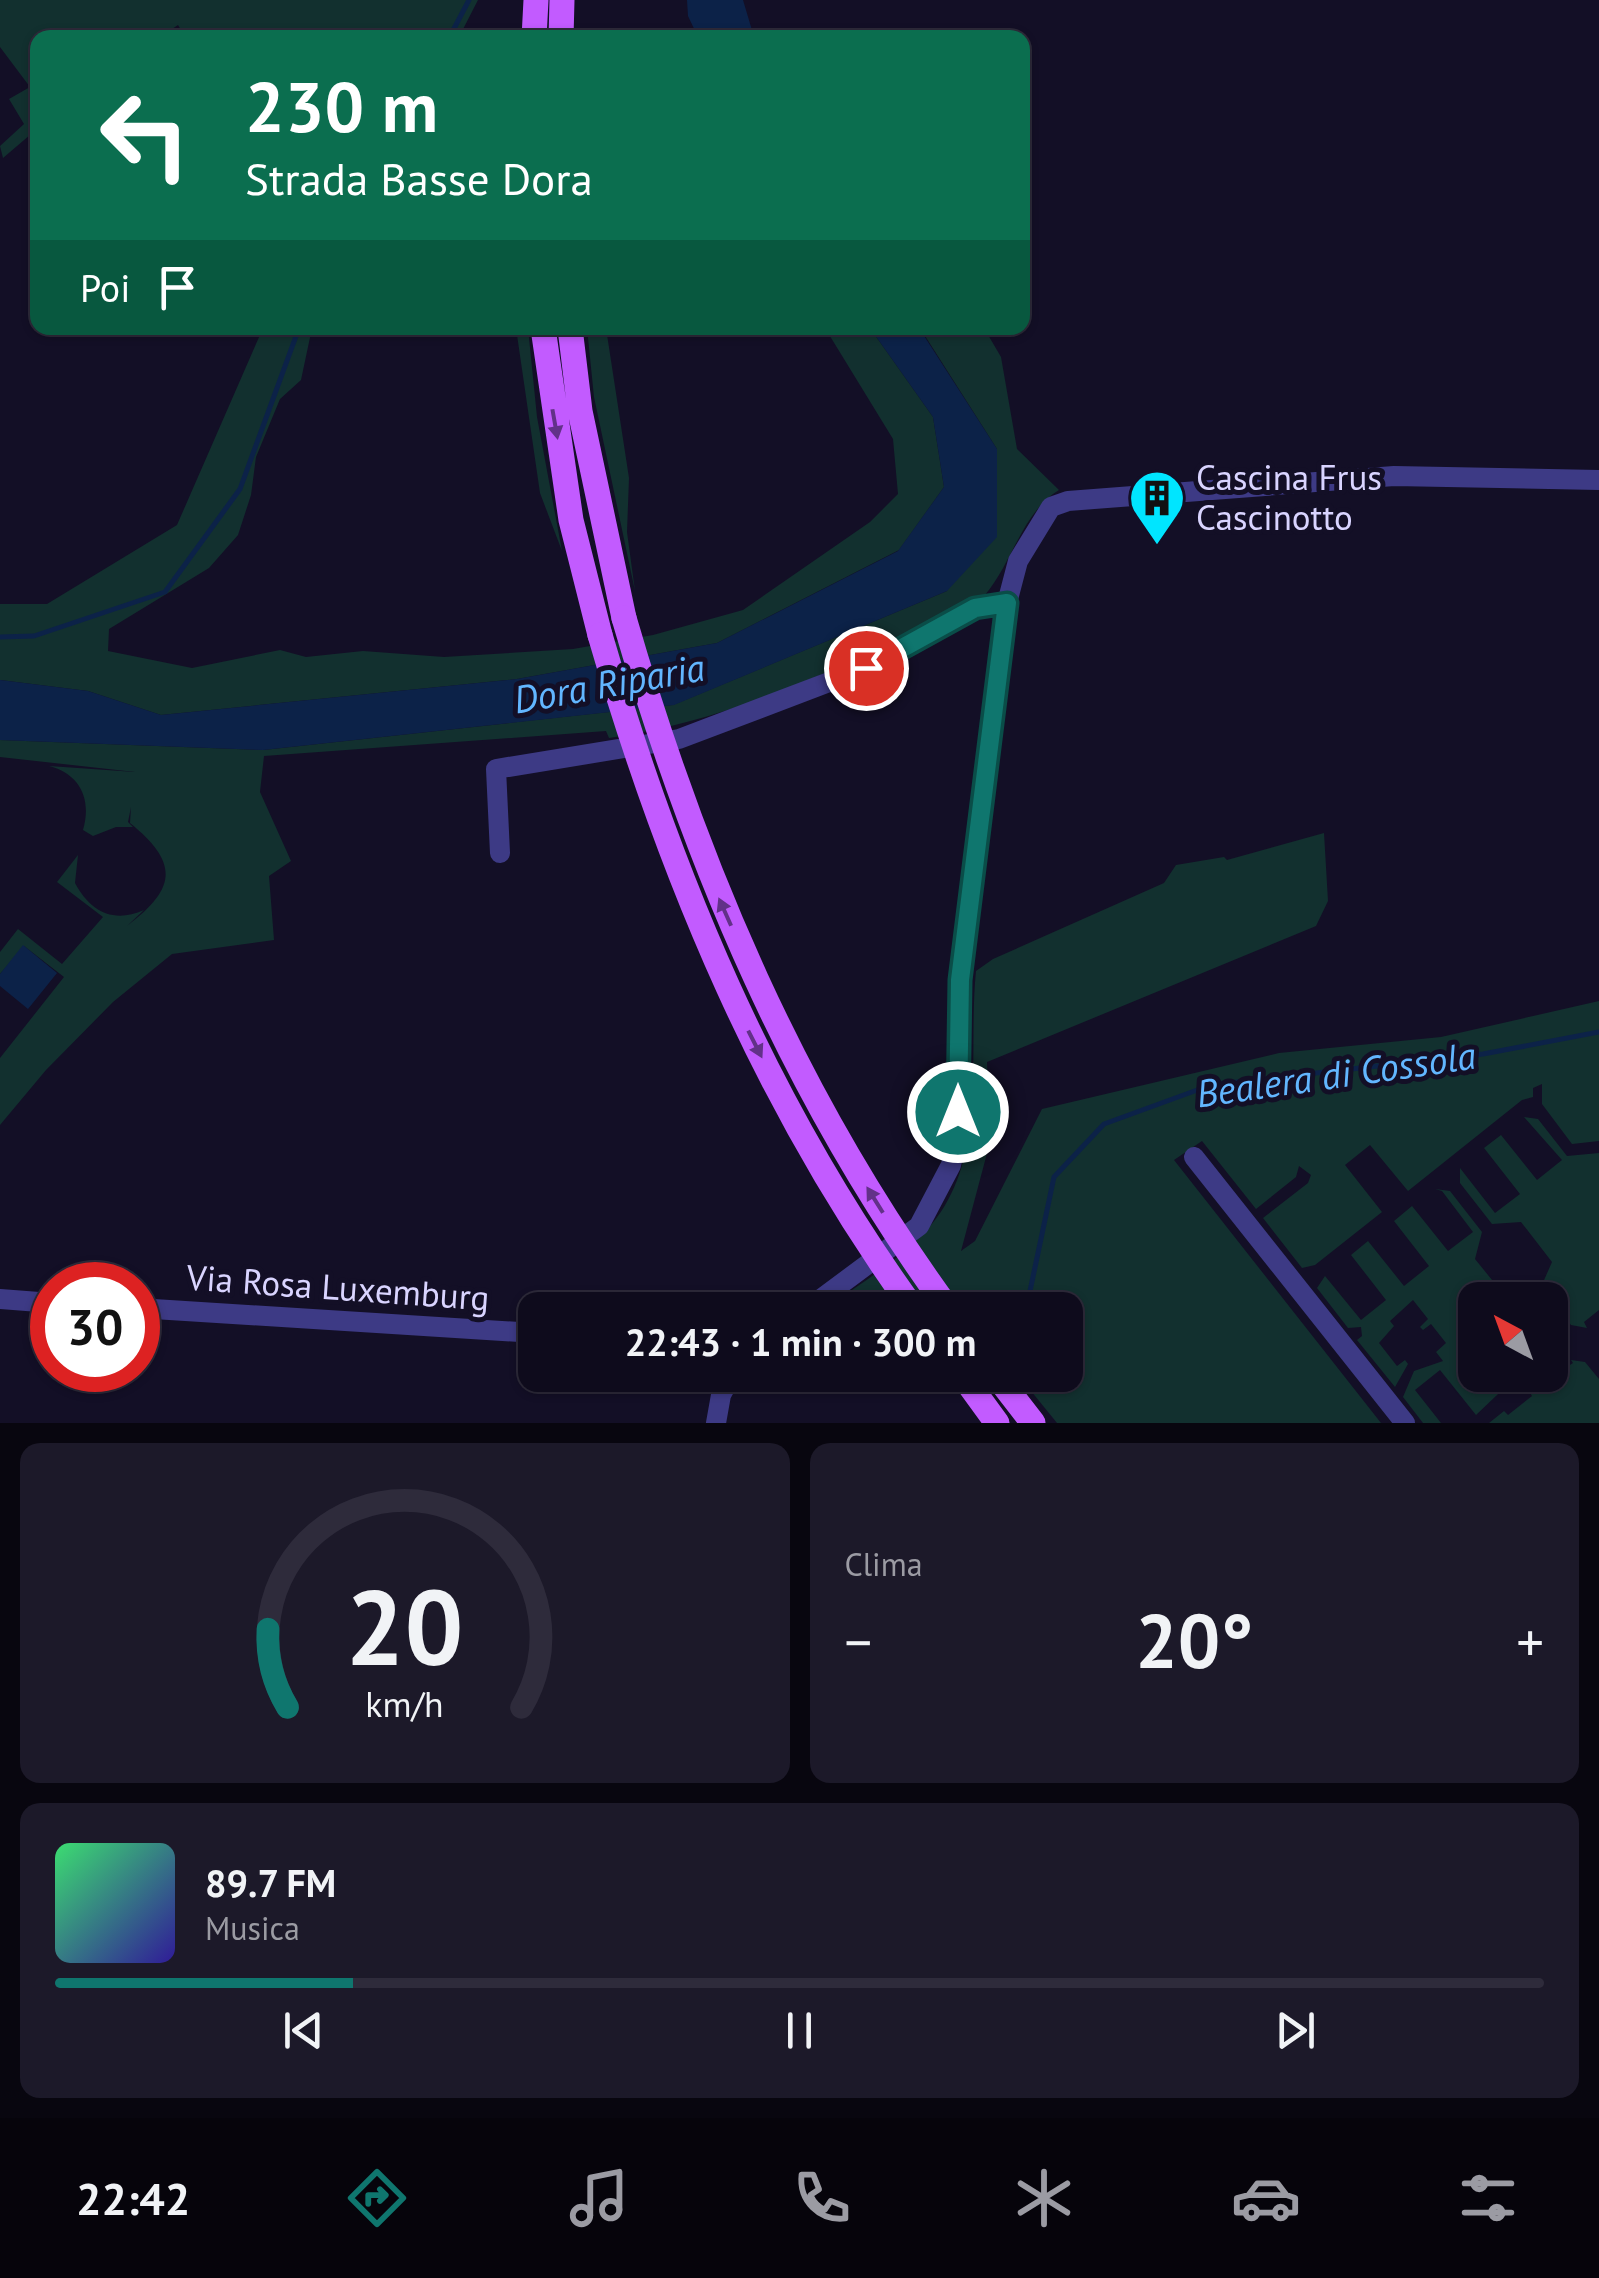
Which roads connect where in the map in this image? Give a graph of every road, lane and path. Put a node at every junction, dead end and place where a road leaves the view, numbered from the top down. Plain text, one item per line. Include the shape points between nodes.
1 (536, 0) edge
2 (562, 0) edge
3 (534, 30) edge
4 (560, 30) edge
5 (544, 335) edge
6 (571, 335) edge
7 (1599, 480) edge
8 (1007, 603) junction
9 (500, 853) dead end
10 (1194, 1157) dead end
11 (830, 1292) edge
12 (902, 1292) edge
13 (937, 1292) edge
14 (0, 1299) edge
15 (30, 1301) edge
16 (160, 1309) edge
17 (518, 1332) edge
18 (722, 1392) edge
19 (974, 1392) edge
20 (1009, 1392) edge
21 (996, 1422) edge
22 (716, 1423) edge
23 (1033, 1423) edge
24 (1405, 1423) edge

1 - 3 main road
2 - 4 main road
5 -> 12 main road, bridge via 571,520 647,794 698,926 818,1164
13 -> 6 main road, bridge via 843,1148 760,992 677,790 624,618
7 - 8 street via 1394,476 1059,502 1033,532
8 - 9 street via 975,608 866,668 679,738 496,769
8 - 11 street via 960,980 958,1135 951,1165 919,1226
10 - 24 street
14 - 15 street
16 - 17 street, Via Rosa Luxemburg
18 - 22 street
19 - 21 main road
20 - 23 main road

